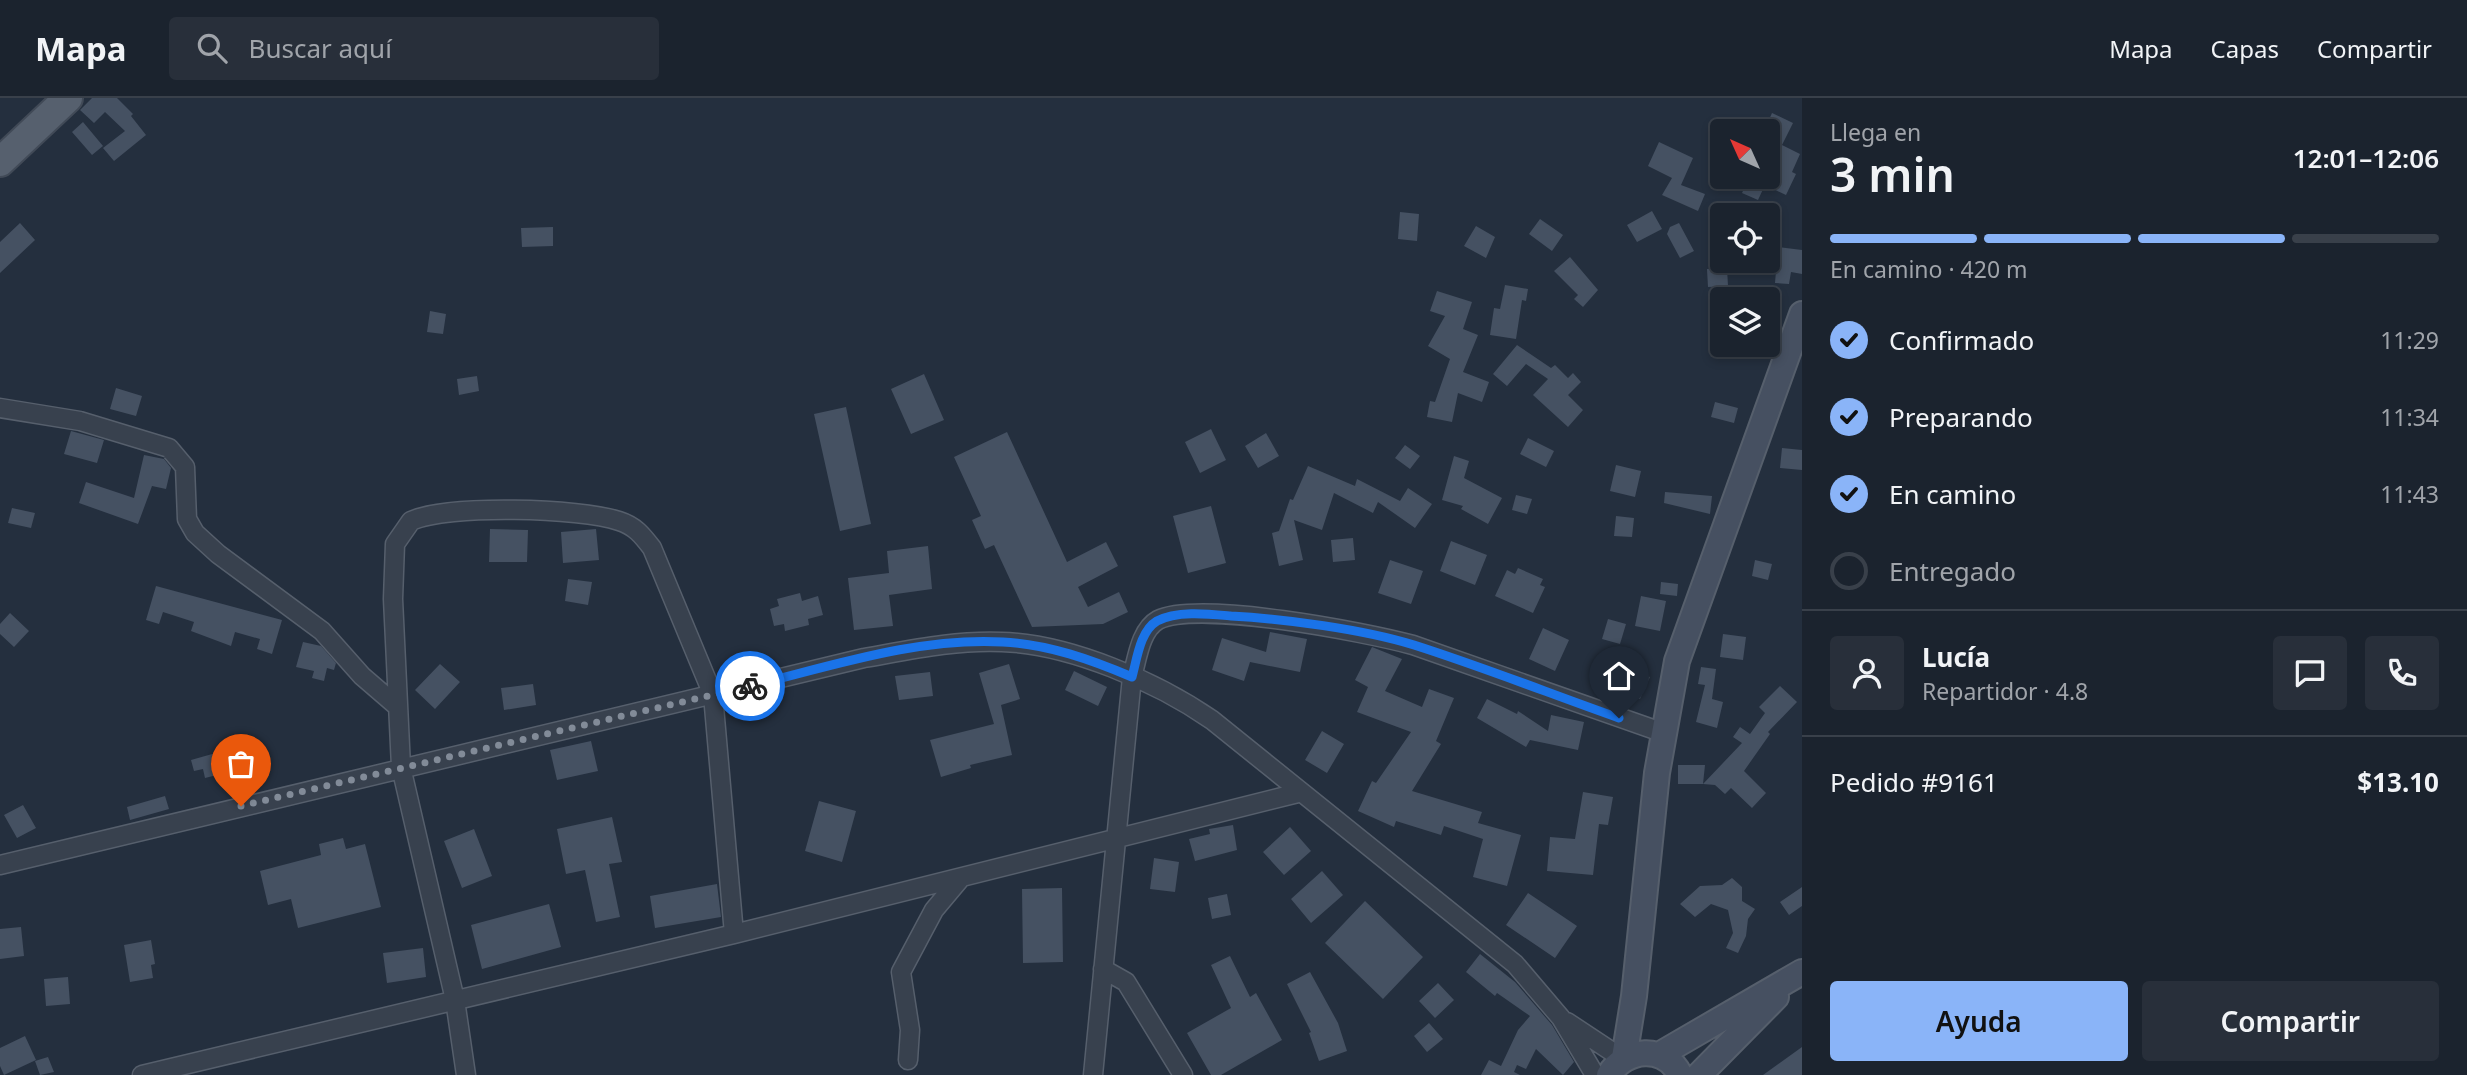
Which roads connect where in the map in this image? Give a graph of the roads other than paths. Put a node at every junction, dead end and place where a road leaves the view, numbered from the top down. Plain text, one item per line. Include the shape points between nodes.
1 (68, 98) edge
2 (0, 162) edge
3 (1802, 314) edge
4 (0, 408) edge
5 (1132, 677) junction
6 (713, 695) junction
7 (398, 707) junction
8 (1664, 733) junction
9 (401, 767) junction
10 (1298, 793) junction
11 (1116, 840) junction
12 (0, 865) edge
13 (960, 878) junction
14 (734, 934) junction
15 (1103, 969) junction
16 (1802, 972) edge
17 (456, 1000) junction
18 (1561, 1018) junction
19 (908, 1060) dead end
20 (1632, 1060) edge
21 (145, 1075) edge
22 (466, 1075) edge
23 (1093, 1075) edge
24 (1183, 1075) edge
25 (1595, 1075) edge
26 (1680, 1075) edge
27 (1699, 1075) edge

1 - 2 main road
3 - 8 street via 1676,661
4 - 7 street via 80,422 169,448 185,467 187,519 195,533 322,631 362,676
5 - 6 street via 1085,657 1005,642 946,643
5 - 8 street via 1147,630 1158,620 1186,615 1268,618 1413,645
5 - 10 street via 1183,700 1212,720
5 - 11 street
6 - 7 street via 652,548 637,529 618,520 558,511 453,512 411,521 395,544
6 - 9 street
6 - 14 street
7 - 9 street
8 - 20 street via 1634,996
9 - 12 street
9 - 17 street
10 - 11 street
10 - 18 street via 1515,964
11 - 13 street
11 - 15 street
13 - 14 street
13 - 19 street via 934,910 901,972 910,1030
14 - 17 street
15 - 23 street
15 - 24 street via 1126,982
16 - 20 street
16 - 27 street
17 - 21 street
17 - 22 street
18 - 20 street
18 - 25 street
20 - 26 street via 1669,1061

